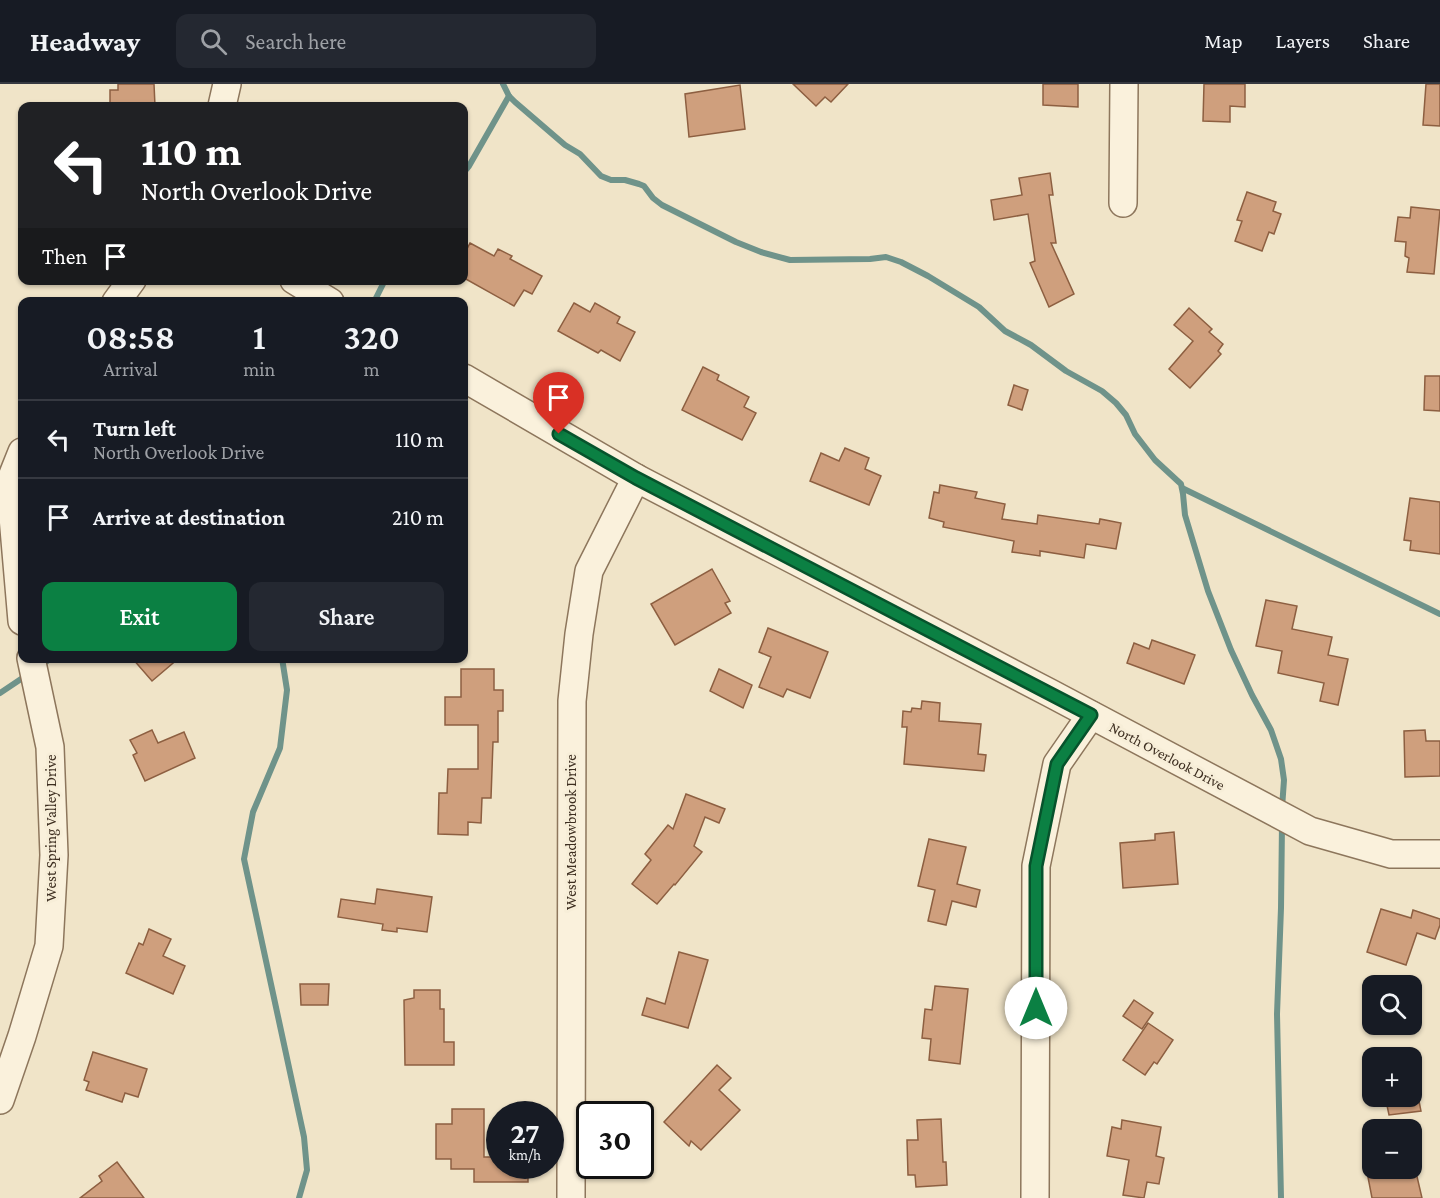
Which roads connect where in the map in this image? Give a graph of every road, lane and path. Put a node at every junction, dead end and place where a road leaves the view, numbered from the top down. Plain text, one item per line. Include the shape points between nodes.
1 (227, 84) edge
2 (1124, 84) edge
3 (223, 102) edge
4 (1123, 203) dead end
5 (302, 285) edge
6 (322, 297) edge
7 (468, 380) edge
8 (18, 459) edge
9 (636, 478) junction
10 (5, 482) edge
11 (18, 588) edge
12 (32, 663) edge
13 (1091, 715) junction
14 (1440, 854) edge
15 (11, 1033) edge
16 (0, 1100) edge
17 (571, 1198) edge
18 (1035, 1198) edge

1 - 3 street
2 - 4 street
5 - 6 street
7 - 9 street, North Overlook Drive
8 - 10 street
9 - 13 street, North Overlook Drive
9 - 17 street, West Meadowbrook Drive via 589,571 572,701
10 - 11 street
12 - 15 street, West Spring Valley Drive via 50,747 54,855 50,946
13 - 14 street, North Overlook Drive via 1310,831 1391,854
13 - 18 street via 1057,764 1036,866
15 - 16 street, West Spring Valley Drive

